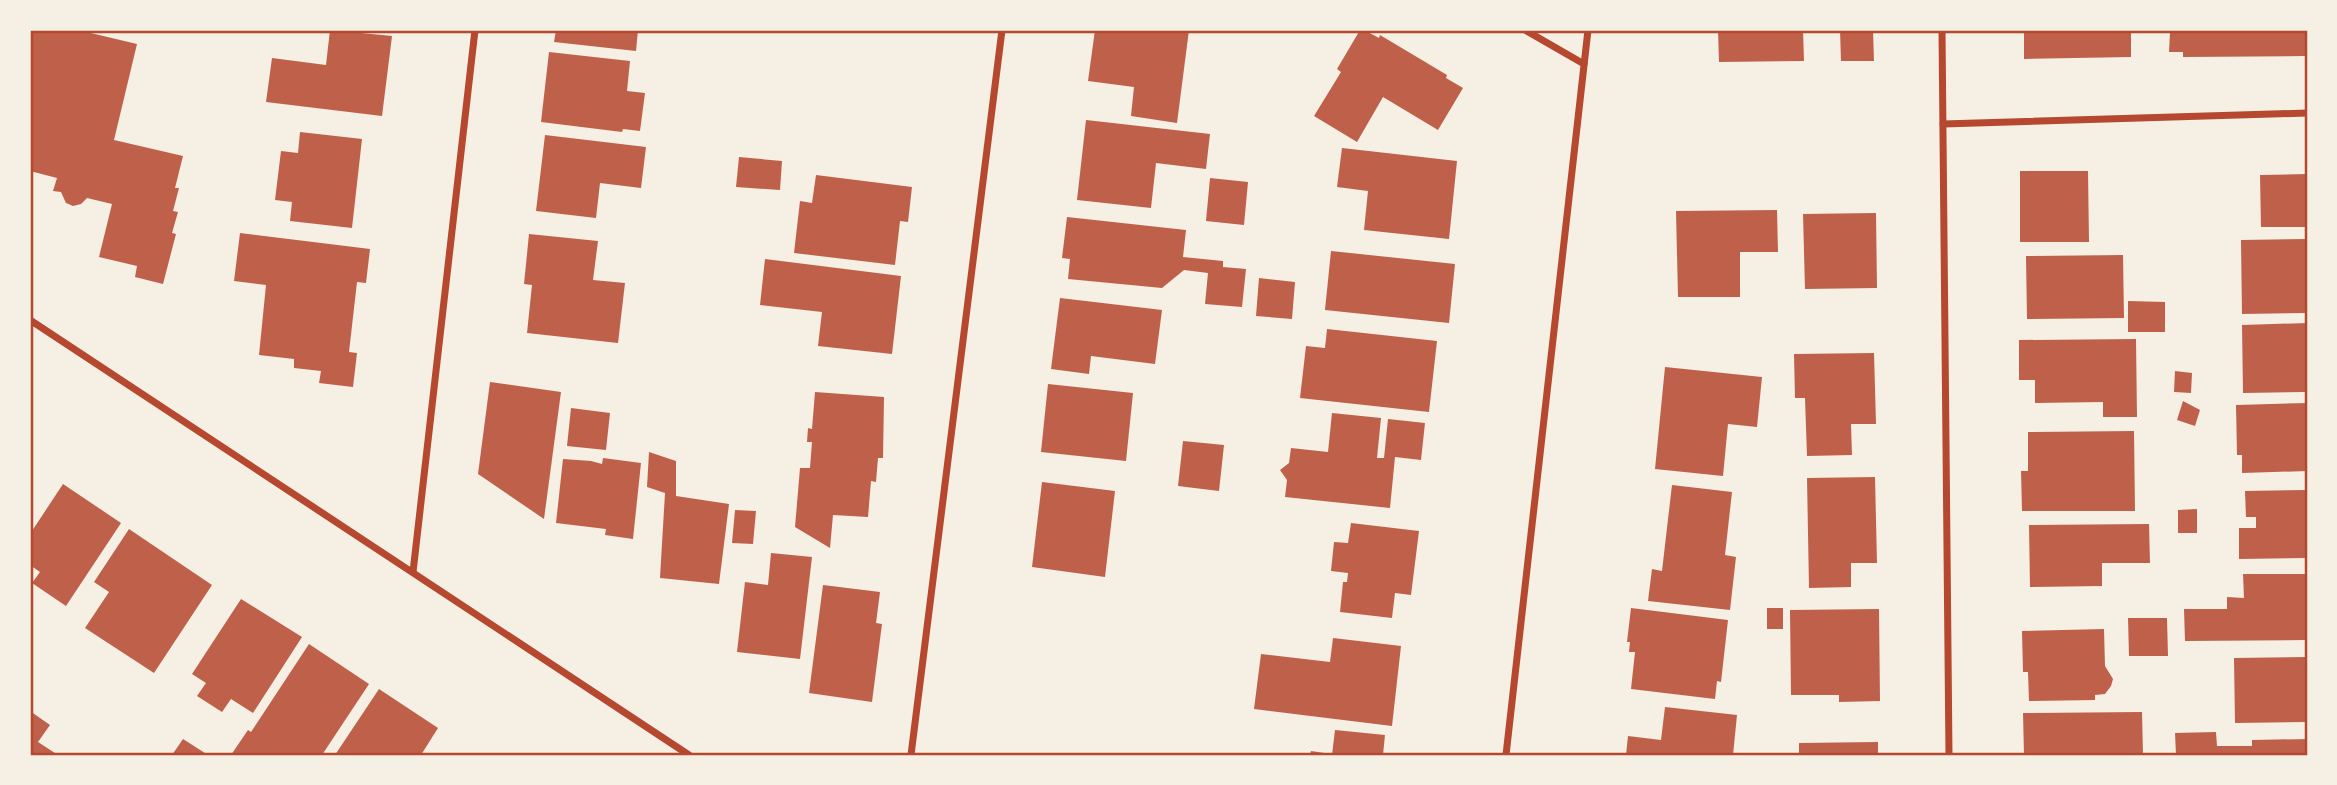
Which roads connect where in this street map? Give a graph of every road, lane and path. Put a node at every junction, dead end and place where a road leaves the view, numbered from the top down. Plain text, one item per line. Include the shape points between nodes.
1 (475, 30) edge
2 (1002, 30) edge
3 (1525, 30) edge
4 (1588, 30) edge
5 (1942, 30) edge
6 (1584, 64) junction
7 (2307, 113) edge
8 (1943, 124) junction
9 (30, 320) edge
10 (413, 572) junction
11 (689, 755) edge
12 (911, 755) edge
13 (1507, 755) edge
14 (1949, 755) edge

1 - 10 street
2 - 12 street
3 - 6 street
4 - 6 street
5 - 8 street
6 - 13 street
7 - 8 street
8 - 14 street
9 - 10 street
10 - 11 street

